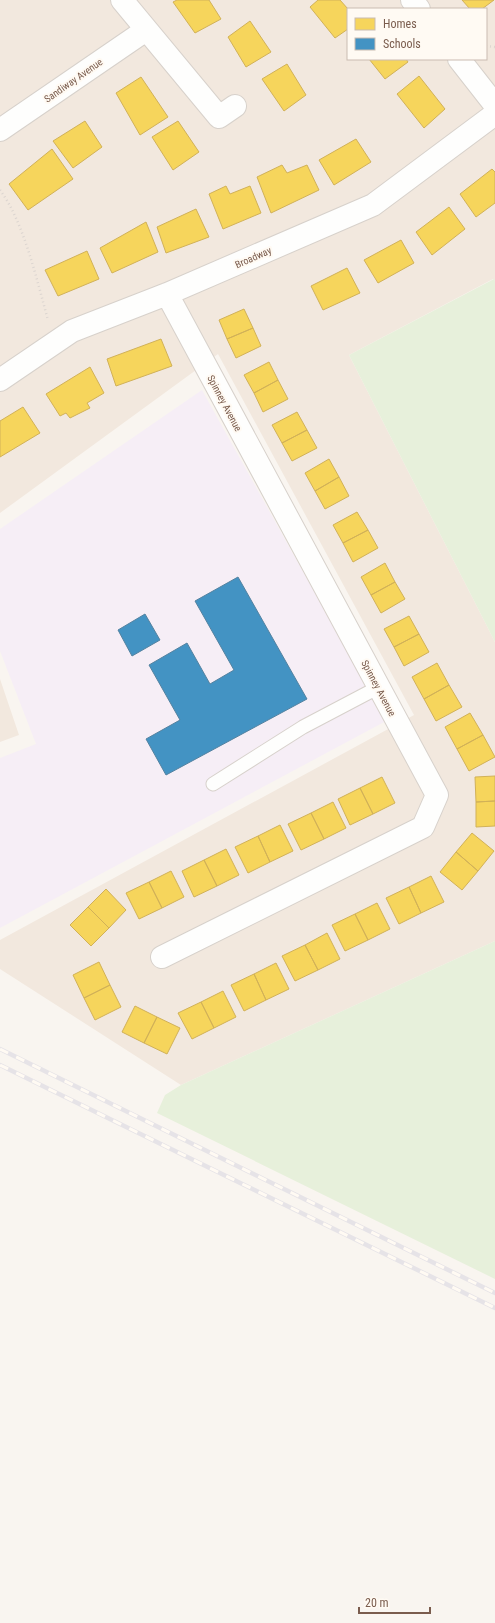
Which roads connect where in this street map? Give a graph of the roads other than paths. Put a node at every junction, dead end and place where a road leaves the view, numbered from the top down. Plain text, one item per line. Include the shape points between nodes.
1 (122, 0) edge
2 (412, 0) edge
3 (418, 8) edge
4 (146, 30) junction
5 (460, 60) edge
6 (495, 105) edge
7 (235, 106) dead end
8 (495, 114) edge
9 (0, 130) edge
10 (167, 294) junction
11 (0, 380) edge
12 (379, 687) junction
13 (213, 784) dead end
14 (162, 957) dead end

1 - 4 street
2 - 3 street
4 - 7 street via 219,117
4 - 9 street, Sandiway Avenue
5 - 6 street
8 - 10 street, Broadway via 373,205
10 - 11 street, Broadway via 72,331
10 - 12 street, Spinney Avenue
12 - 13 lane via 303,727
12 - 14 street, Spinney Avenue via 437,795 423,827

